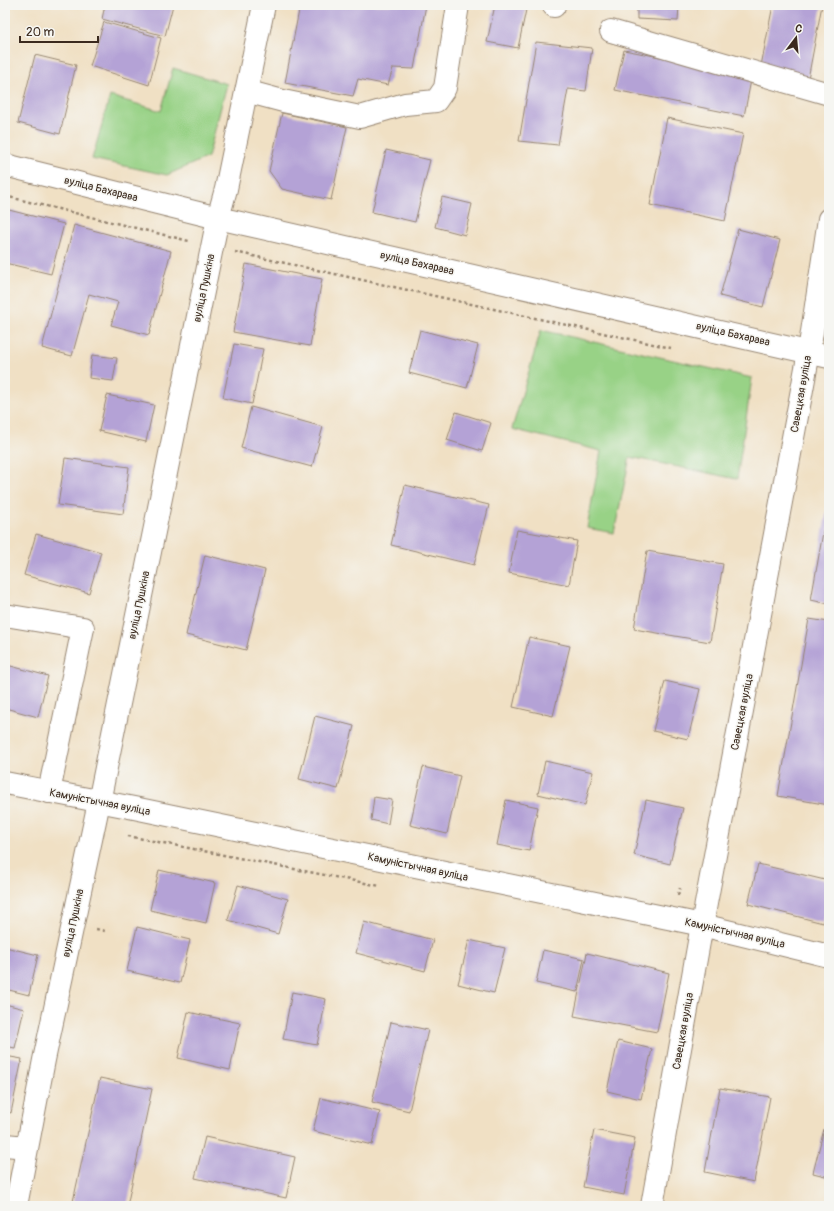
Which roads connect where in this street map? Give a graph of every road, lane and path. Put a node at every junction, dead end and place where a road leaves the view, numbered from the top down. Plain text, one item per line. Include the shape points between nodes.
1 (264, 5) edge
2 (458, 5) edge
3 (611, 31) dead end
4 (246, 91) junction
5 (829, 94) edge
6 (5, 165) edge
7 (5, 196) edge
8 (218, 218) junction
9 (829, 219) edge
10 (212, 247) junction
11 (676, 350) dead end
12 (819, 354) edge
13 (5, 614) edge
14 (5, 783) edge
15 (49, 792) junction
16 (99, 802) junction
17 (702, 925) junction
18 (829, 956) edge
19 (5, 1145) edge
20 (27, 1147) junction
21 (16, 1206) edge
22 (652, 1206) edge

1 - 4 main road, вуліца Пушкіна
2 - 4 main road via 445,88 436,101 405,104 360,117
3 - 5 main road
4 - 8 main road, вуліца Пушкіна
6 - 8 main road, вуліца Бахарава
7 - 10 path
8 - 10 main road, вуліца Пушкіна
8 - 12 main road, вуліца Бахарава
9 - 12 main road, Савецкая вуліца
10 - 11 path
10 - 16 main road, вуліца Пушкіна
12 - 17 main road, Савецкая вуліца
13 - 15 main road via 83,628
14 - 15 main road, Камуністычная вуліца
15 - 16 main road, Камуністычная вуліца
16 - 17 main road, Камуністычная вуліца
16 - 20 main road, вуліца Пушкіна
17 - 18 main road, Камуністычная вуліца
17 - 22 main road, Савецкая вуліца
19 - 20 main road
20 - 21 main road, вуліца Пушкіна

